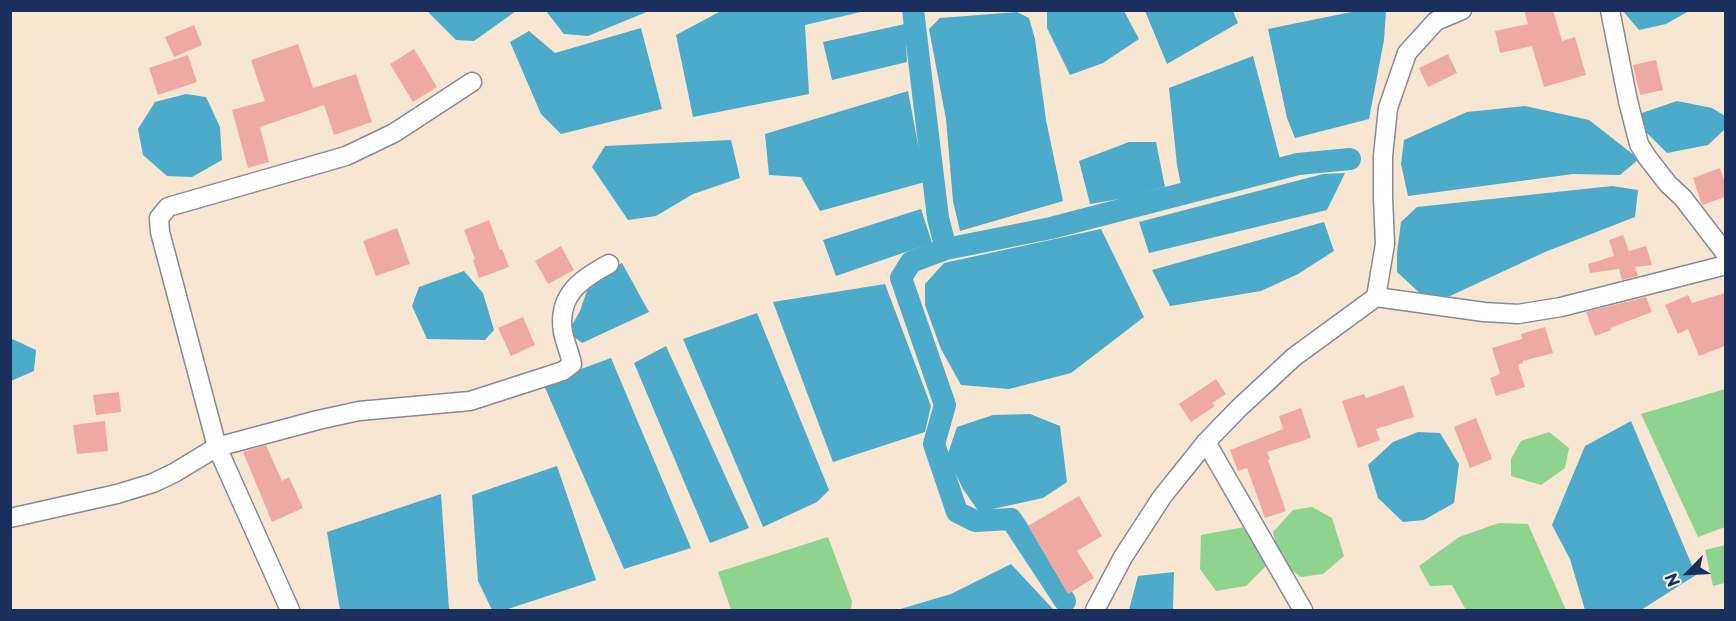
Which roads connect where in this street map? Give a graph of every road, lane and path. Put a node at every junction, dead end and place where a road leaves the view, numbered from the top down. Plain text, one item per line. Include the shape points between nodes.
1 (1462, 10) edge
2 (1610, 10) edge
3 (472, 82) dead end
4 (1725, 254) edge
5 (609, 264) dead end
6 (1725, 265) edge
7 (1376, 297) junction
8 (1206, 442) junction
9 (217, 447) junction
10 (10, 518) edge
11 (290, 610) edge
12 (1095, 610) edge
13 (1303, 610) edge

1 - 7 street via 1436,21 1407,53 1388,108 1383,156 1385,244
2 - 4 street via 1639,144
3 - 9 street via 394,133 346,156 168,207 159,218
5 - 9 street via 577,284 565,301 562,329 572,364 563,371 470,401 358,411
6 - 7 street via 1561,307 1518,314
7 - 8 street via 1294,357
8 - 12 street via 1162,497
8 - 13 street
9 - 10 street via 153,483
9 - 11 street

